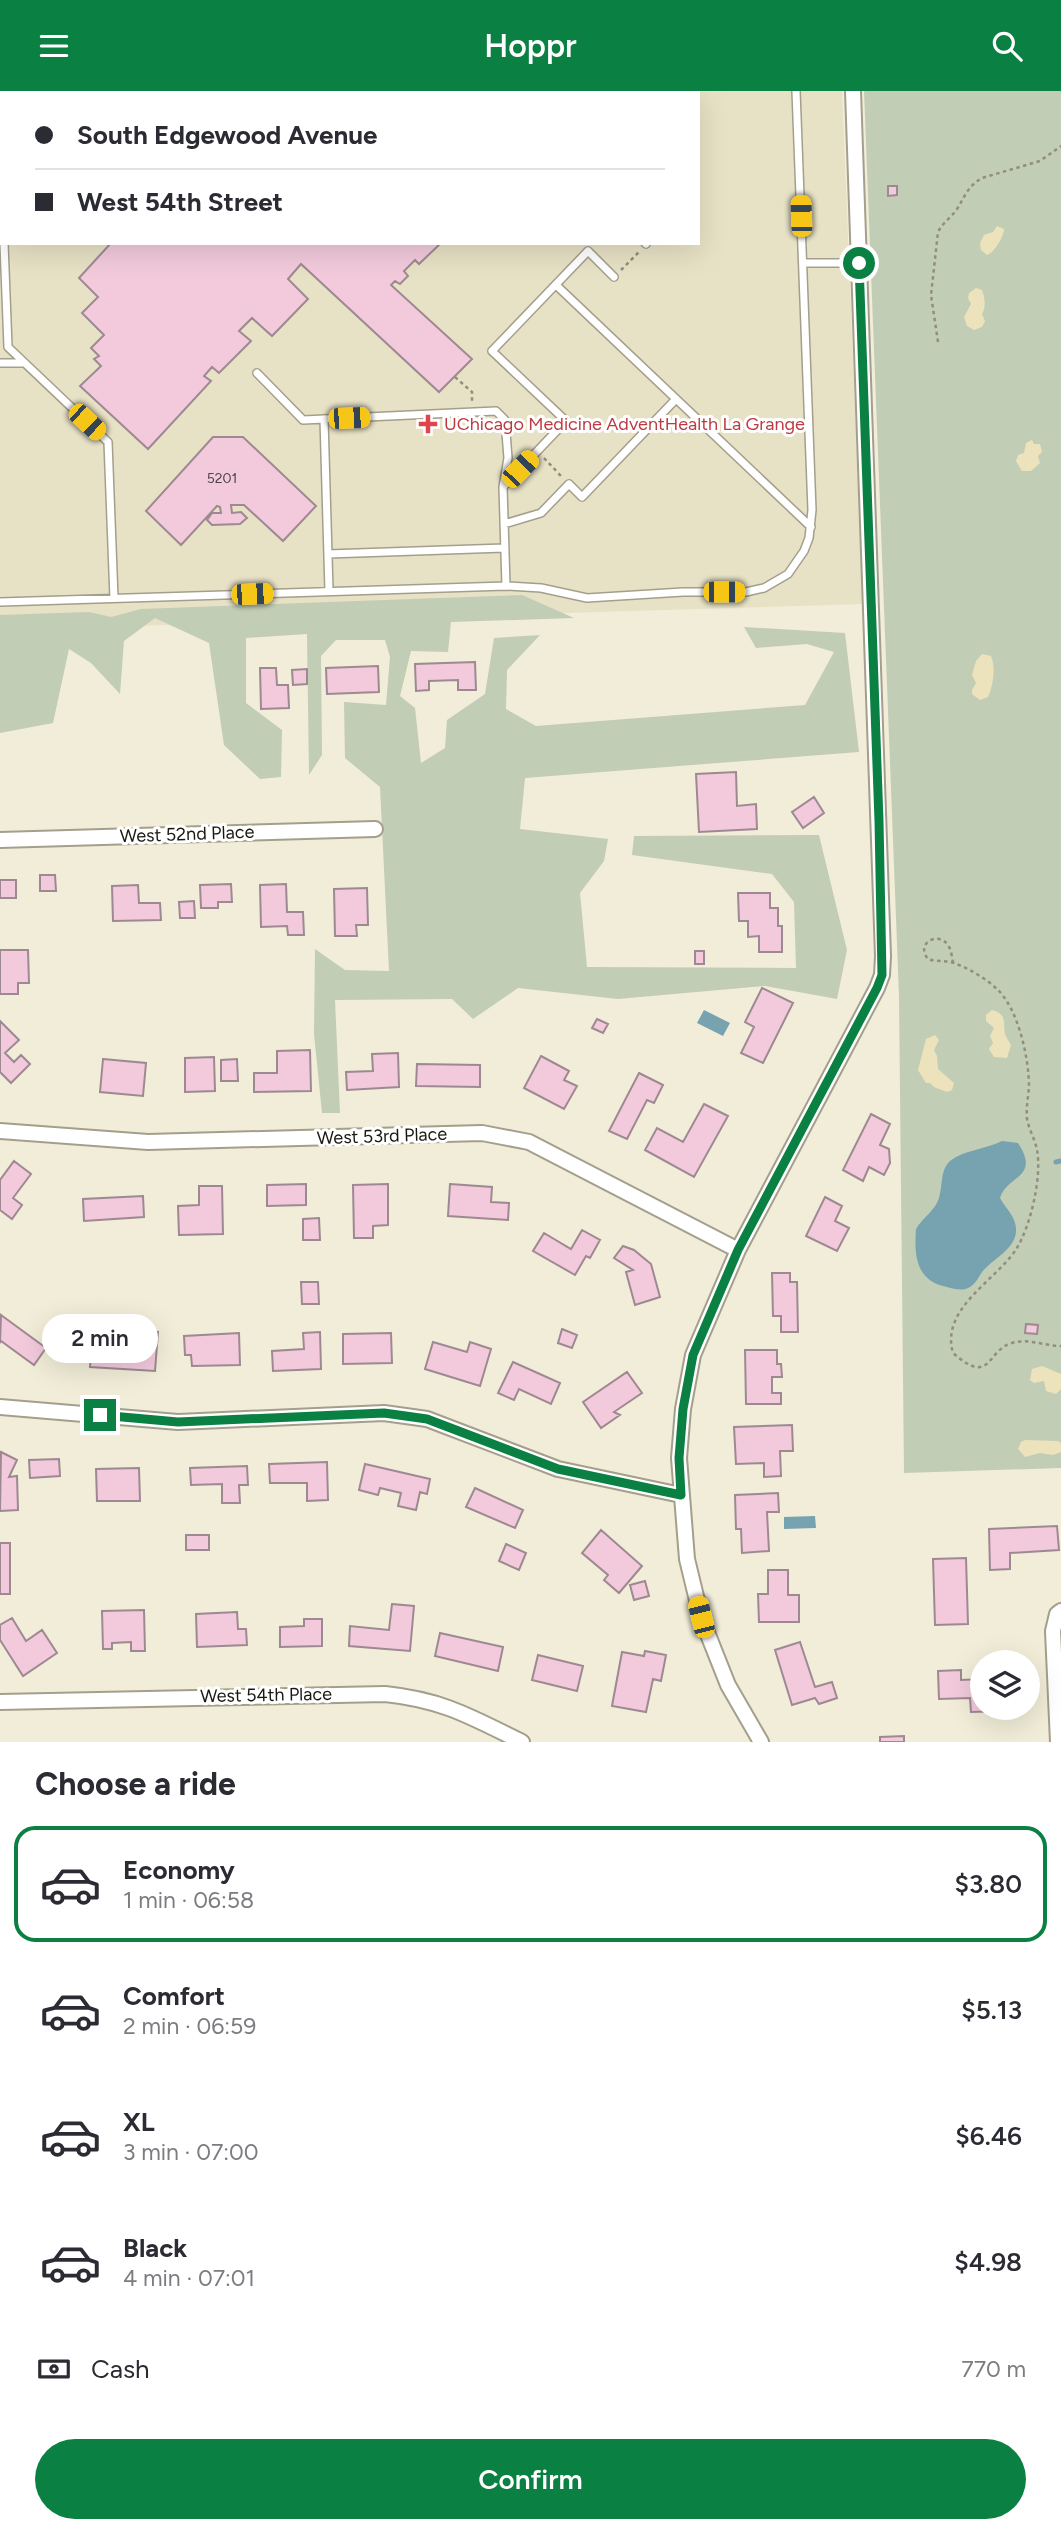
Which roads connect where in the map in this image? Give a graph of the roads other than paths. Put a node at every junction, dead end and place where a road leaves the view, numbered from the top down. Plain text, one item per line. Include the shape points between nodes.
1 (796, 91) edge
2 (853, 91) edge
3 (4, 245) edge
4 (585, 245) edge
5 (588, 251) junction
6 (803, 263) junction
7 (859, 263) junction
8 (614, 277) road end
9 (556, 285) junction
10 (3, 321) edge
11 (0, 363) edge
12 (24, 363) junction
13 (257, 373) dead end
14 (676, 399) junction
15 (324, 419) junction
16 (503, 487) junction
17 (504, 524) junction
18 (810, 527) junction
19 (505, 548) junction
20 (328, 554) junction
21 (506, 586) junction
22 (330, 591) junction
23 (114, 598) junction
24 (0, 602) edge
25 (375, 829) dead end
26 (0, 840) edge
27 (0, 1131) edge
28 (738, 1250) junction
29 (0, 1407) edge
30 (681, 1495) junction
31 (1061, 1611) edge
32 (0, 1702) edge
33 (522, 1742) edge
34 (761, 1742) edge
35 (1058, 1742) edge

1 - 6 lane
2 - 7 street
3 - 10 lane
4 - 5 lane
5 - 8 lane
5 - 9 lane
6 - 7 lane
6 - 18 lane
7 - 28 street via 882,975
9 - 14 lane
9 - 16 lane via 492,351 566,421
10 - 12 lane via 8,347
11 - 12 lane
12 - 23 lane via 108,442
13 - 15 lane via 303,420
14 - 17 lane via 582,497 569,484 541,513
14 - 18 lane
15 - 16 lane via 496,411 505,420 508,458
15 - 20 lane
16 - 17 lane
17 - 19 lane
18 - 21 lane via 809,538 788,574 746,592 587,598
19 - 20 lane
19 - 21 lane
20 - 22 lane
21 - 22 lane
22 - 23 lane
23 - 24 lane
25 - 26 street, West 52nd Place
27 - 28 street, West 53rd Place via 148,1142 482,1133 529,1143
28 - 30 street via 693,1355 683,1409
29 - 30 street via 178,1422 384,1413 427,1419 558,1469
30 - 34 street via 687,1559 701,1617 728,1685
31 - 35 street via 1053,1631
32 - 33 street, West 54th Place via 385,1694 443,1704

